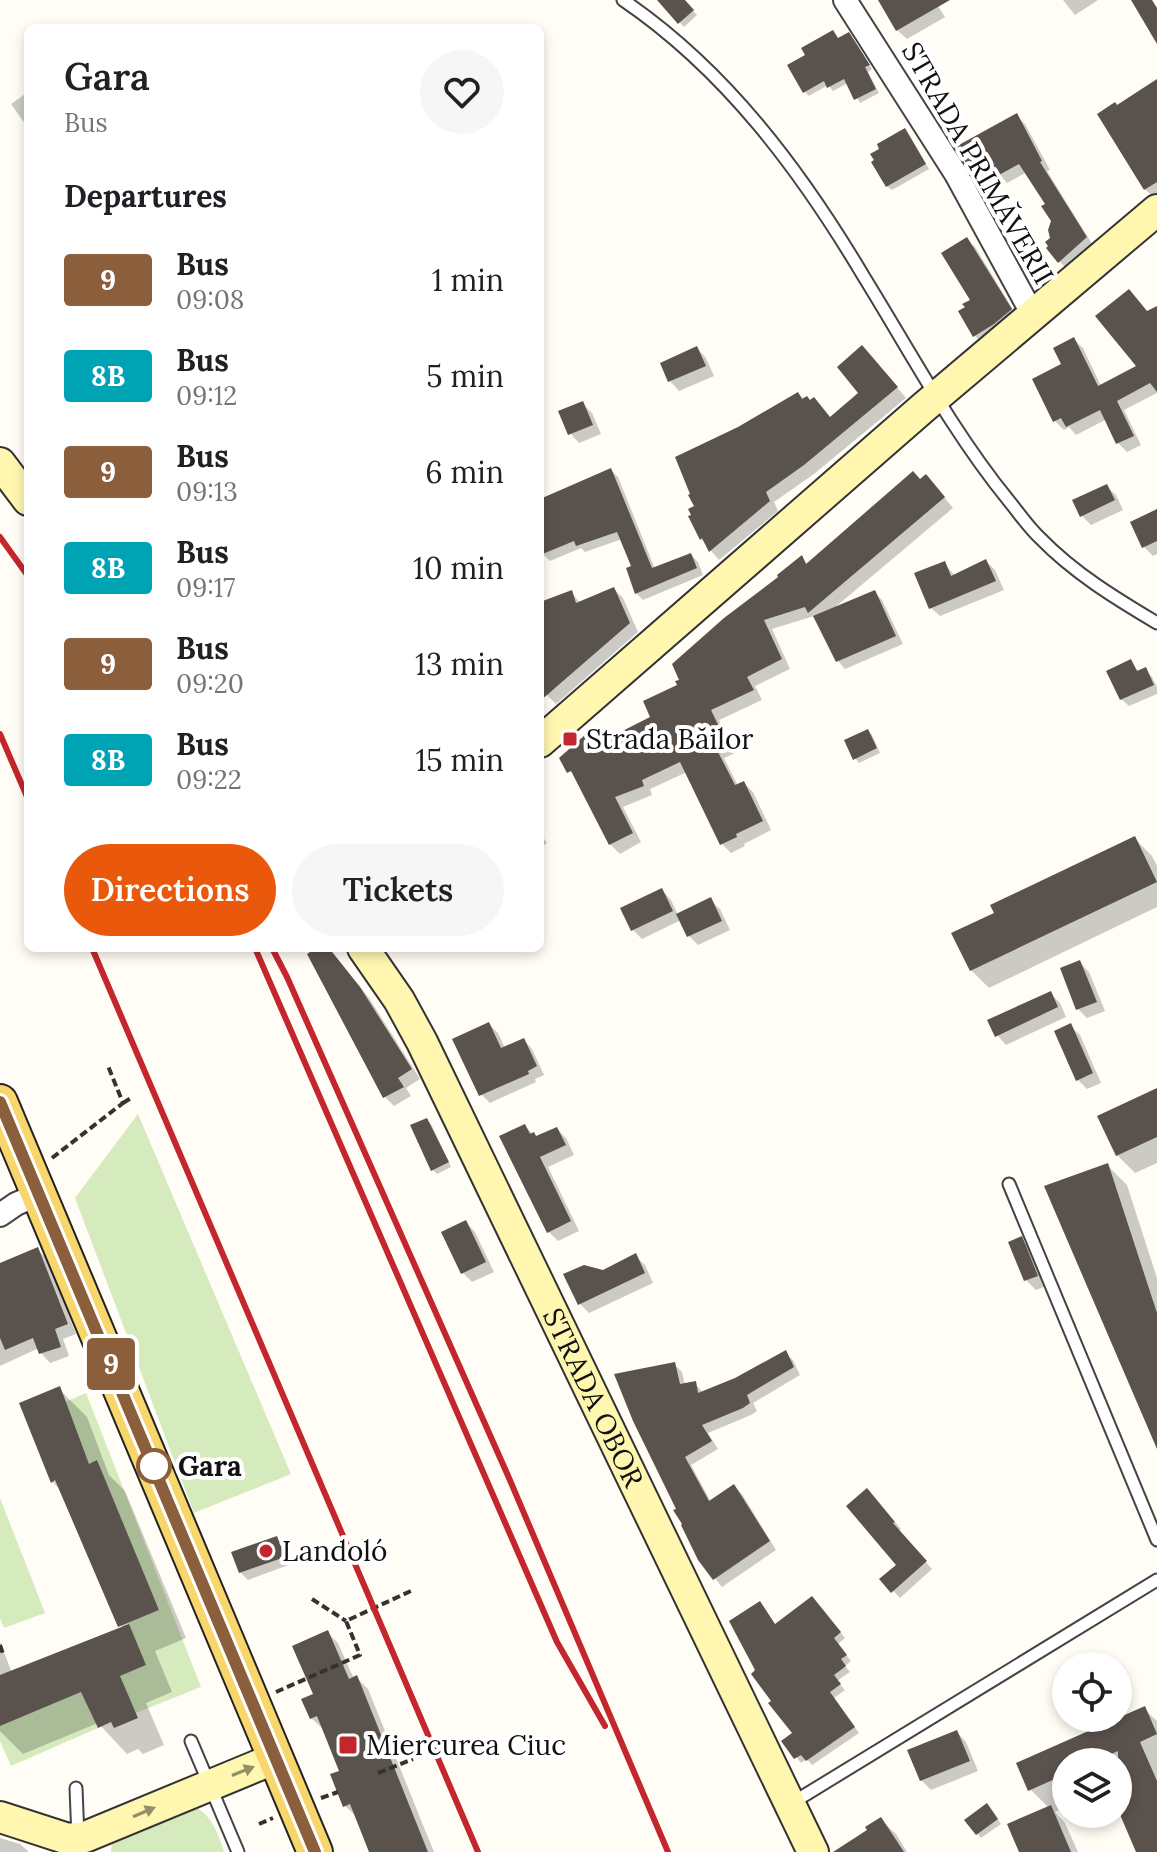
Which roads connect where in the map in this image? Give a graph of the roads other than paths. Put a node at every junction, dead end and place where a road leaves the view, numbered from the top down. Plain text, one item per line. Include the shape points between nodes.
1 (623, 0) edge
2 (845, 0) edge
3 (1157, 210) edge
4 (1033, 315) junction
5 (935, 398) junction
6 (0, 463) edge
7 (24, 495) edge
8 (1157, 623) edge
9 (544, 739) edge
10 (366, 952) edge
11 (0, 1102) edge
12 (34, 1184) junction
13 (1009, 1184) dead end
14 (0, 1215) edge
15 (1157, 1540) edge
16 (1157, 1580) edge
17 (191, 1741) dead end
18 (276, 1758) junction
19 (210, 1785) junction
20 (76, 1788) dead end
21 (791, 1804) junction
22 (0, 1817) edge
23 (81, 1845) edge
24 (238, 1852) edge
25 (315, 1852) edge
26 (813, 1852) edge

1 - 5 lane via 688,49 777,147 849,252
2 - 4 street, STRADA PRIMĂVERII via 956,174
3 - 4 street
4 - 5 street
5 - 8 lane via 1037,536 1103,591
5 - 9 street
6 - 7 street
10 - 21 street, STRADA OBOR via 422,1042
11 - 12 main road
12 - 14 street
12 - 18 main road
13 - 15 lane
16 - 21 lane
17 - 19 lane
19 -> 18 street
18 - 25 main road
23 -> 19 street via 91,1835
19 - 24 lane
20 - 23 lane
21 - 26 street, STRADA OBOR
22 - 23 street

